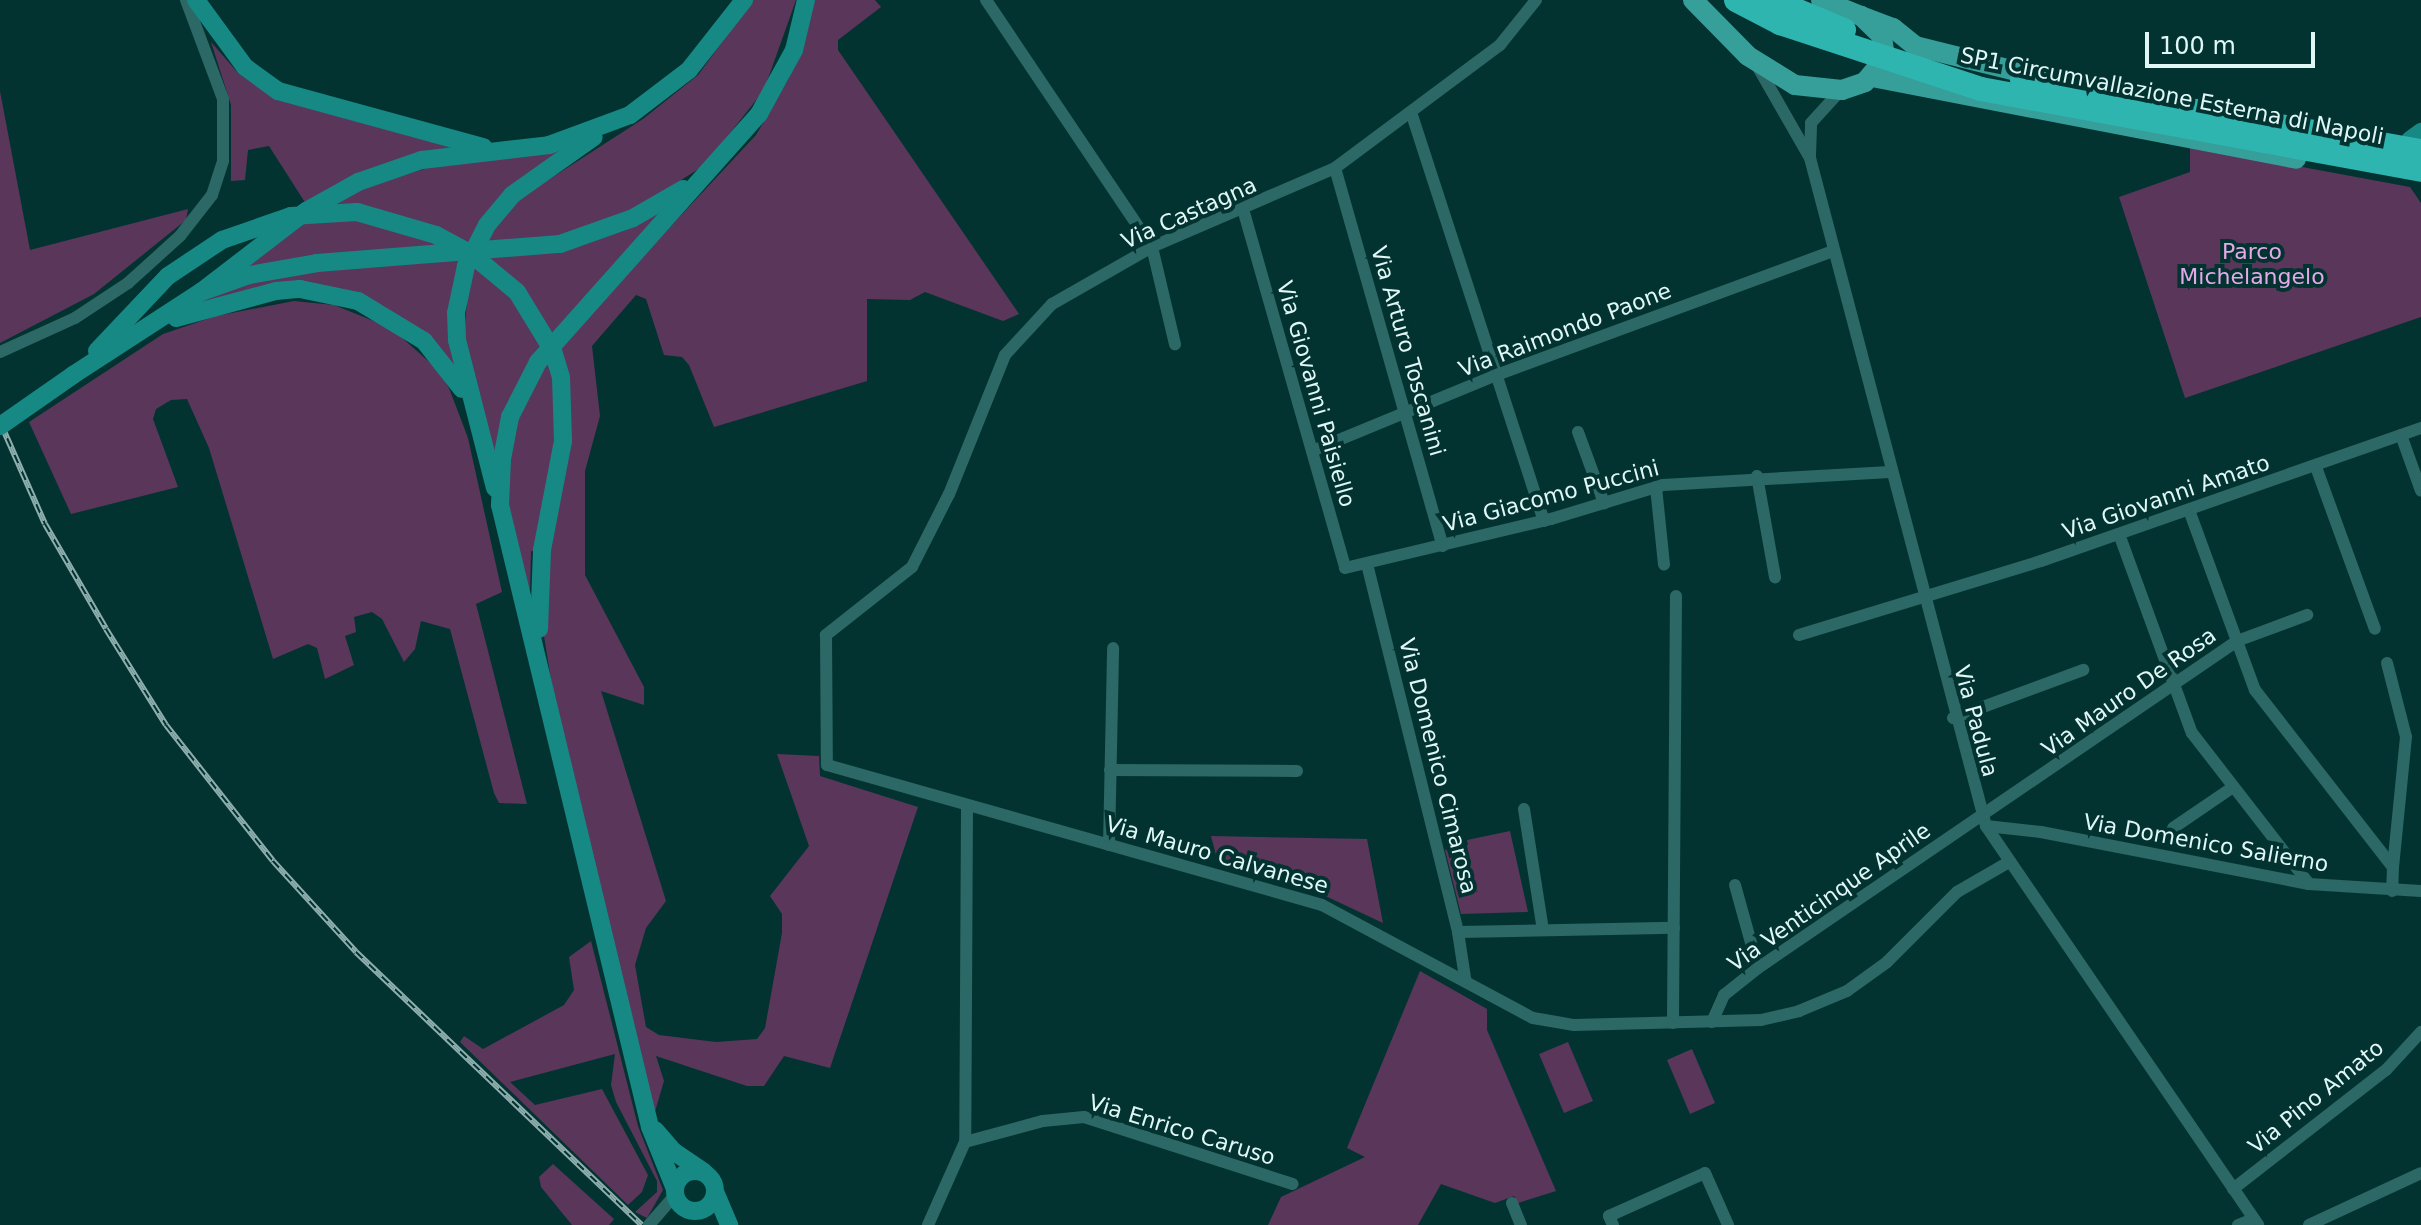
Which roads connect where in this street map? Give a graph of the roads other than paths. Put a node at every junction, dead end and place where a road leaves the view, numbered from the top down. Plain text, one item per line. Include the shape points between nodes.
1 (186, 0) edge
2 (196, 0) edge
3 (744, 0) edge
4 (806, 0) edge
5 (986, 0) edge
6 (1536, 0) edge
7 (1693, 0) edge
8 (1736, 0) edge
9 (1772, 0) edge
10 (1821, 0) edge
11 (1861, 16) junction
12 (1748, 56) junction
13 (1872, 77) junction
14 (1842, 90) junction
15 (1411, 112) junction
16 (610, 126) junction
17 (2419, 143) edge
18 (493, 150) junction
19 (1810, 158) junction
20 (710, 168) junction
21 (1335, 168) junction
22 (2421, 170) edge
23 (2421, 178) edge
24 (1243, 209) junction
25 (1152, 247) junction
26 (1834, 251) junction
27 (201, 292) junction
28 (147, 329) junction
29 (1175, 344) dead end
30 (0, 352) edge
31 (1499, 374) junction
32 (73, 375) junction
33 (472, 408) junction
34 (1405, 415) junction
35 (0, 426) edge
36 (2421, 428) edge
37 (1578, 432) dead end
38 (2401, 435) junction
39 (1312, 451) junction
40 (2316, 467) junction
41 (1890, 472) junction
42 (1757, 476) junction
43 (1656, 487) junction
44 (2421, 491) edge
45 (1604, 503) junction
46 (500, 505) junction
47 (2189, 510) junction
48 (1544, 521) junction
49 (2119, 534) junction
50 (1443, 546) junction
51 (1367, 564) junction
52 (1664, 565) dead end
53 (1775, 577) dead end
54 (1676, 596) dead end
55 (1923, 600) junction
56 (2307, 615) dead end
57 (534, 623) junction
58 (2375, 629) dead end
59 (1799, 635) dead end
60 (2237, 641) junction
61 (1113, 648) dead end
62 (2387, 663) dead end
63 (2083, 670) dead end
64 (2175, 687) junction
65 (1953, 718) junction
66 (2405, 745) junction
67 (2421, 745) edge
68 (827, 765) joint
69 (1110, 770) junction
70 (1297, 771) dead end
71 (2233, 787) junction
72 (967, 806) junction
73 (1524, 809) dead end
74 (1984, 822) junction
75 (2173, 828) dead end
76 (1109, 845) junction
77 (2009, 862) junction
78 (2393, 867) junction
79 (2309, 884) junction
80 (1735, 885) dead end
81 (2392, 891) junction
82 (2421, 891) edge
83 (1674, 928) junction
84 (1543, 930) junction
85 (1458, 932) junction
86 (1758, 968) junction
87 (1465, 978) junction
88 (1712, 1022) junction
89 (1673, 1023) junction
90 (2421, 1032) edge
91 (645, 1110) junction
92 (965, 1142) junction
93 (704, 1172) junction
94 (2421, 1173) edge
95 (1293, 1184) dead end
96 (2233, 1189) junction
97 (716, 1194) junction
98 (680, 1200) junction
99 (1512, 1203) dead end
100 (2256, 1222) edge
101 (654, 1224) edge
102 (705, 1225) edge
103 (729, 1225) edge
104 (928, 1225) edge
105 (1521, 1225) edge
106 (1613, 1225) edge
107 (1728, 1225) edge
108 (2238, 1225) edge
109 (2309, 1225) edge

1 - 30 street via 223,99 224,150 212,195 180,236 128,283 75,318
2 - 18 main road via 245,67 278,91 331,110
3 - 16 main road via 689,70
4 - 20 main road via 794,50 772,93 744,134
5 - 25 street
6 - 15 street, Via Castagna via 1500,45
7 - 12 main road
8 - 22 highway, SP1 Circumvallazione Esterna di Napoli, bridge via 1780,23 1981,89
9 - 17 highway, SP1 Circumvallazione Esterna di Napoli, bridge via 1887,47 1984,74
10 - 11 main road
11 - 13 main road via 1886,44
11 - 17 main road via 1893,28 1915,46 2017,73
12 - 14 main road via 1795,85
12 - 19 street, Via Padula via 1772,85
13 - 14 main road
13 - 23 main road via 2126,130
14 - 19 street, Via Padula via 1811,123
15 - 21 street, Via Castagna
15 - 31 street
16 - 18 main road via 549,145
16 - 33 main road via 512,195 479,238 466,266 456,313
17 - 23 main road
18 - 27 main road via 422,160 337,192
19 - 26 street, Via Padula
20 - 27 main road, bridge via 644,212 560,244 317,263 249,275
20 - 46 main road via 523,385 505,445
21 - 24 street, Via Castagna
21 - 34 street, Via Arturo Toscanini
24 - 25 street, Via Castagna
24 - 39 street, Via Giovanni Paisiello
25 - 29 street
25 - 68 street, Via Castagna via 1052,304 1005,355 949,494 912,567 826,635
26 - 31 street, Via Raimondo Paone
26 - 41 street, Via Padula
27 - 28 main road
28 - 32 main road
28 - 33 main road via 204,307 276,291 325,293 384,313 443,361
31 - 34 street, Via Raimondo Paone
31 - 48 street
32 - 35 main road, bridge
32 - 57 main road, bridge via 168,276 222,240 259,224 319,212 357,212 436,235 494,271 535,317 561,377 563,441
33 - 46 main road
34 - 39 street, Via Raimondo Paone
34 - 50 street, Via Arturo Toscanini
36 - 38 street, Via Giovanni Amato
37 - 45 street
38 - 40 street, Via Giovanni Amato
38 - 44 street
39 - 51 street, Via Giovanni Paisiello via 1345,568
40 - 47 street, Via Giovanni Amato
40 - 58 street
41 - 42 street, Via Giacomo Puccini
41 - 55 street, Via Padula
42 - 43 street, Via Giacomo Puccini
42 - 53 street
43 - 45 street, Via Giacomo Puccini
43 - 52 street
45 - 48 street, Via Giacomo Puccini
46 - 57 main road
47 - 49 street, Via Giovanni Amato
47 - 60 street
48 - 50 street, Via Giacomo Puccini
49 - 55 street, Via Giovanni Amato
49 - 64 street
50 - 51 street, Via Giacomo Puccini
51 - 85 street, Via Domenico Cimarosa
54 - 83 street
55 - 59 street, Via Giovanni Amato
55 - 65 street, Via Padula
56 - 60 street, Via Mauro De Rosa
57 - 91 main road via 545,691
60 - 64 street, Via Mauro De Rosa
60 - 78 street via 2255,690
61 - 69 street
62 - 66 street
63 - 65 street
64 - 71 street via 2192,733
64 - 74 street, Via Mauro De Rosa
65 - 74 street, Via Padula
66 - 67 street
66 - 78 street
68 - 72 street, Via Mauro Calvanese
69 - 70 street
69 - 76 street
71 - 75 street
71 - 79 street
72 - 76 street, Via Mauro Calvanese
72 - 92 street
73 - 84 street
74 - 77 street, Via Padula
74 - 79 street, Via Domenico Salierno
74 - 86 street, Via Venticinque Aprile
76 - 87 street, Via Mauro Calvanese via 1322,905
77 - 88 street, Via Mauro Calvanese via 1957,892 1887,962 1847,991 1761,1020
77 - 96 street, Via Padula
78 - 81 street
79 - 81 street, Via Domenico Salierno
80 - 86 street
81 - 82 street, Via Domenico Salierno
83 - 84 street
83 - 89 street
84 - 85 street
85 - 87 street, Via Domenico Cimarosa
86 - 88 street, Via Venticinque Aprile via 1724,995
87 - 89 street, Via Mauro Calvanese via 1533,1018 1574,1025
88 - 89 street, Via Mauro Calvanese
90 - 96 street, Via Pino Amato via 2386,1070
91 - 93 main road via 664,1142
91 - 98 main road
92 - 95 street, Via Enrico Caruso via 1043,1121 1084,1117
92 - 104 street
93 - 97 main road via 714,1181
93 - 98 main road via 685,1173
94 - 109 street
96 - 100 street, Via Padula
97 - 98 main road via 705,1208
97 - 103 main road
98 - 101 street
98 - 102 main road
99 - 105 street
100 - 108 street
106 - 107 street via 1609,1216 1705,1173

